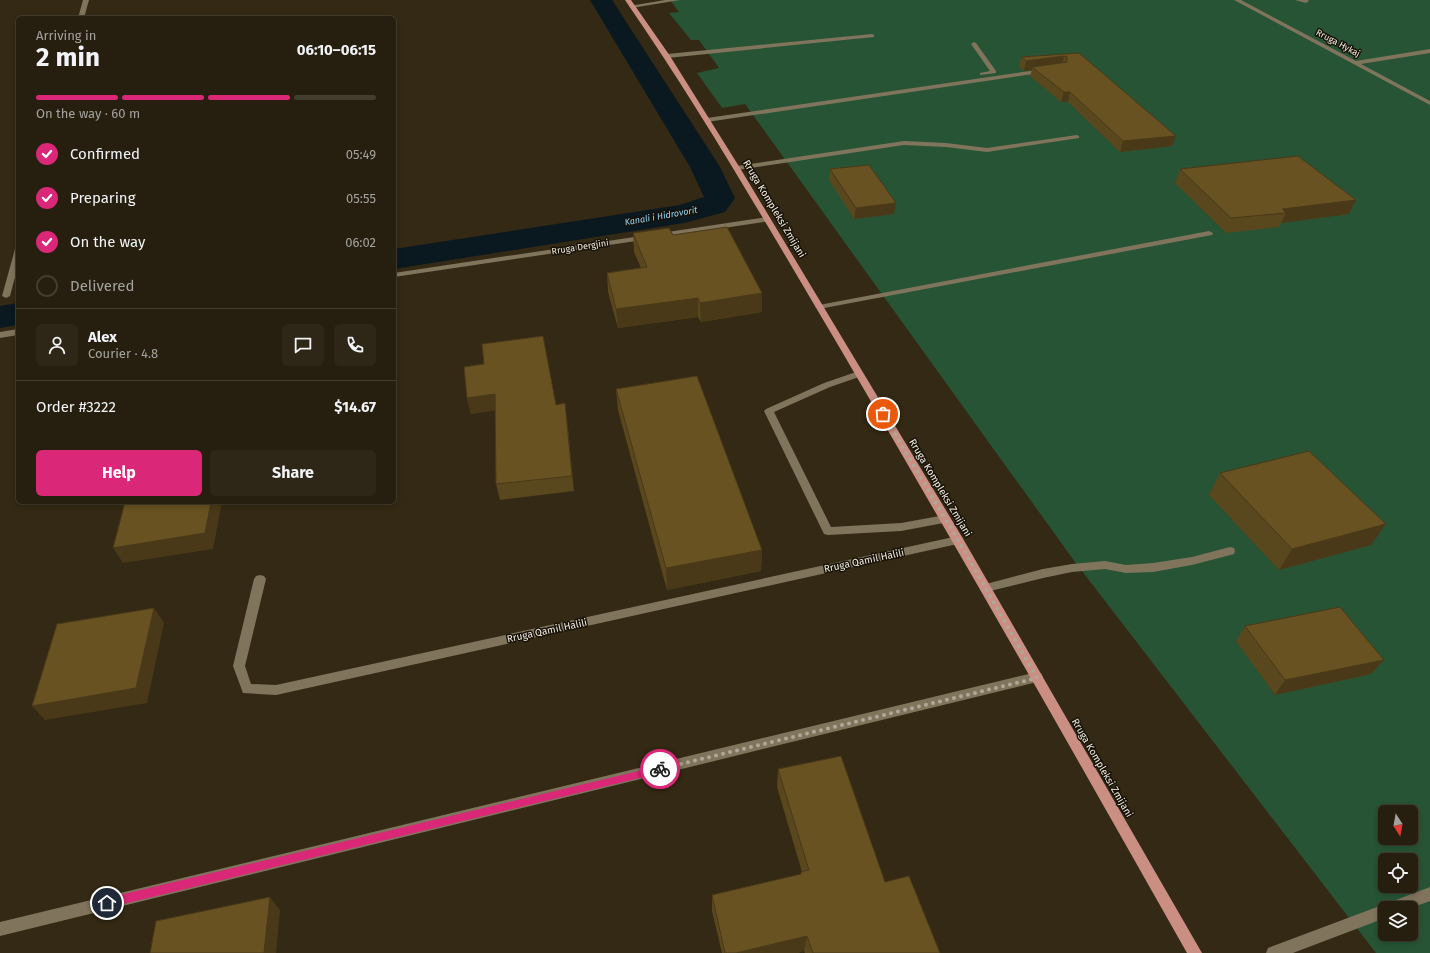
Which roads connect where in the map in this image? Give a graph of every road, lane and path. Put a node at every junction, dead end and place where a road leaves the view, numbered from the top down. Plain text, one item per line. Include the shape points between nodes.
1 (86, 0) edge
2 (677, 0) edge
3 (1237, 0) edge
4 (1298, 0) edge
5 (1306, 1) dead end
6 (630, 3) edge
7 (82, 16) edge
8 (872, 36) dead end
9 (974, 44) dead end
10 (1430, 51) edge
11 (667, 56) junction
12 (1355, 63) junction
13 (1055, 70) edge
14 (1430, 103) edge
15 (706, 117) junction
16 (1077, 137) dead end
17 (737, 168) junction
18 (766, 219) junction
19 (1209, 233) dead end
20 (16, 258) edge
21 (396, 275) edge
22 (6, 296) dead end
23 (819, 307) junction
24 (16, 332) edge
25 (0, 334) edge
26 (859, 374) junction
27 (945, 518) junction
28 (958, 540) junction
29 (1230, 551) dead end
30 (260, 578) dead end
31 (986, 588) junction
32 (1037, 678) junction
33 (1430, 894) edge
34 (1412, 901) edge
35 (1378, 914) edge
36 (0, 929) edge
37 (1195, 953) edge
38 (1273, 953) edge

1 - 7 street
2 - 6 street
3 - 12 street, Rruga Hykaj
4 - 5 street
6 - 11 main road, Rruga Kompleksi Zmijani
8 - 11 street
9 - 15 street via 994,72
10 - 12 street
11 - 15 main road, Rruga Kompleksi Zmijani
12 - 14 street, Rruga Hykaj
13 - 15 street
15 - 17 main road, Rruga Kompleksi Zmijani
16 - 17 street via 987,150 904,143
17 - 18 main road, Rruga Kompleksi Zmijani
18 - 21 street, Rruga Dergjini
18 - 23 main road, Rruga Kompleksi Zmijani
19 - 23 street
20 - 22 street
23 - 26 main road, Rruga Kompleksi Zmijani
24 - 25 street
26 - 27 main road, Rruga Kompleksi Zmijani
26 - 27 street via 769,411 828,531 901,527
27 - 28 main road, Rruga Kompleksi Zmijani
28 - 30 street, Rruga Qamil Halili via 276,690 247,689 239,666
28 - 31 main road, Rruga Kompleksi Zmijani
29 - 31 street via 1158,568 1124,569 1104,565 1054,570
31 - 32 main road, Rruga Kompleksi Zmijani
32 - 36 street
32 - 37 main road, Rruga Kompleksi Zmijani
33 - 34 street
35 - 38 street

